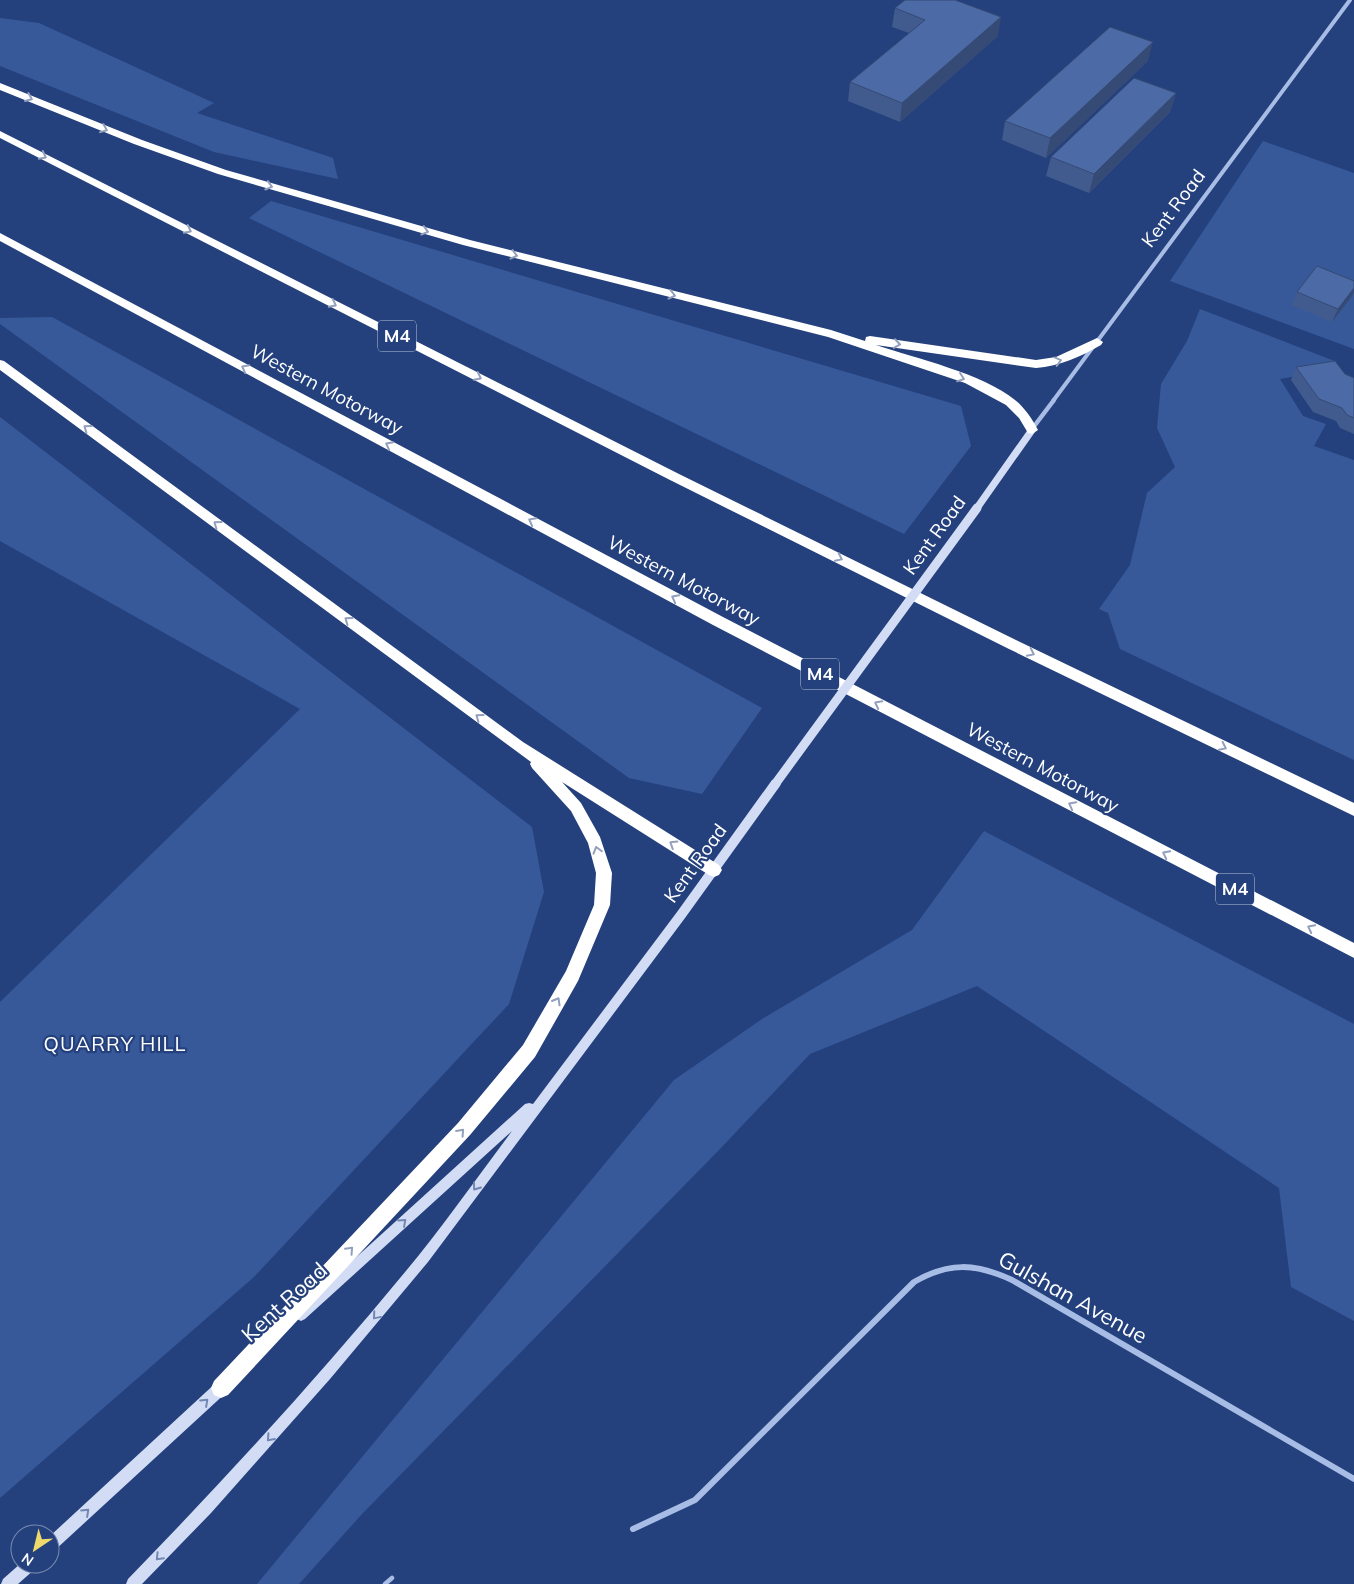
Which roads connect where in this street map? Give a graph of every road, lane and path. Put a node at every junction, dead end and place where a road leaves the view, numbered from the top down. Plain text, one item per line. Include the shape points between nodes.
1 (1350, 0) edge
2 (0, 86) edge
3 (0, 134) edge
4 (0, 236) edge
5 (832, 334) junction
6 (1097, 342) junction
7 (0, 364) edge
8 (1032, 430) junction
9 (518, 746) junction
10 (1354, 810) edge
11 (714, 870) junction
12 (1354, 951) edge
13 (547, 1092) junction
14 (221, 1388) junction
15 (1354, 1479) edge
16 (633, 1529) dead end
17 (60, 1536) edge
18 (19, 1574) edge
19 (392, 1578) dead end
20 (8, 1584) edge
21 (133, 1584) edge
22 (385, 1584) edge

1 - 6 street, Kent Road
2 -> 5 highway via 138,142 250,180 467,243
3 -> 10 highway, M4 via 604,441
12 -> 4 highway, Western Motorway / M4 via 718,621
5 -> 6 highway via 1036,364 1054,363
5 -> 8 highway via 969,380 1010,402
6 - 8 street, Kent Road
9 -> 7 highway
8 - 11 main road, Kent Road, bridge
11 -> 9 highway
14 -> 9 highway via 464,1129 529,1051 572,976 602,905 604,873 595,842 576,807
11 - 13 main road, Kent Road
14 -> 13 main road, Kent Road
13 -> 21 main road, Kent Road via 424,1258 326,1375
17 -> 14 main road, Kent Road
15 - 16 street, Gulshan Avenue via 1012,1280 982,1267 966,1266 941,1269 914,1282 695,1500
18 - 20 main road
19 - 22 lane

